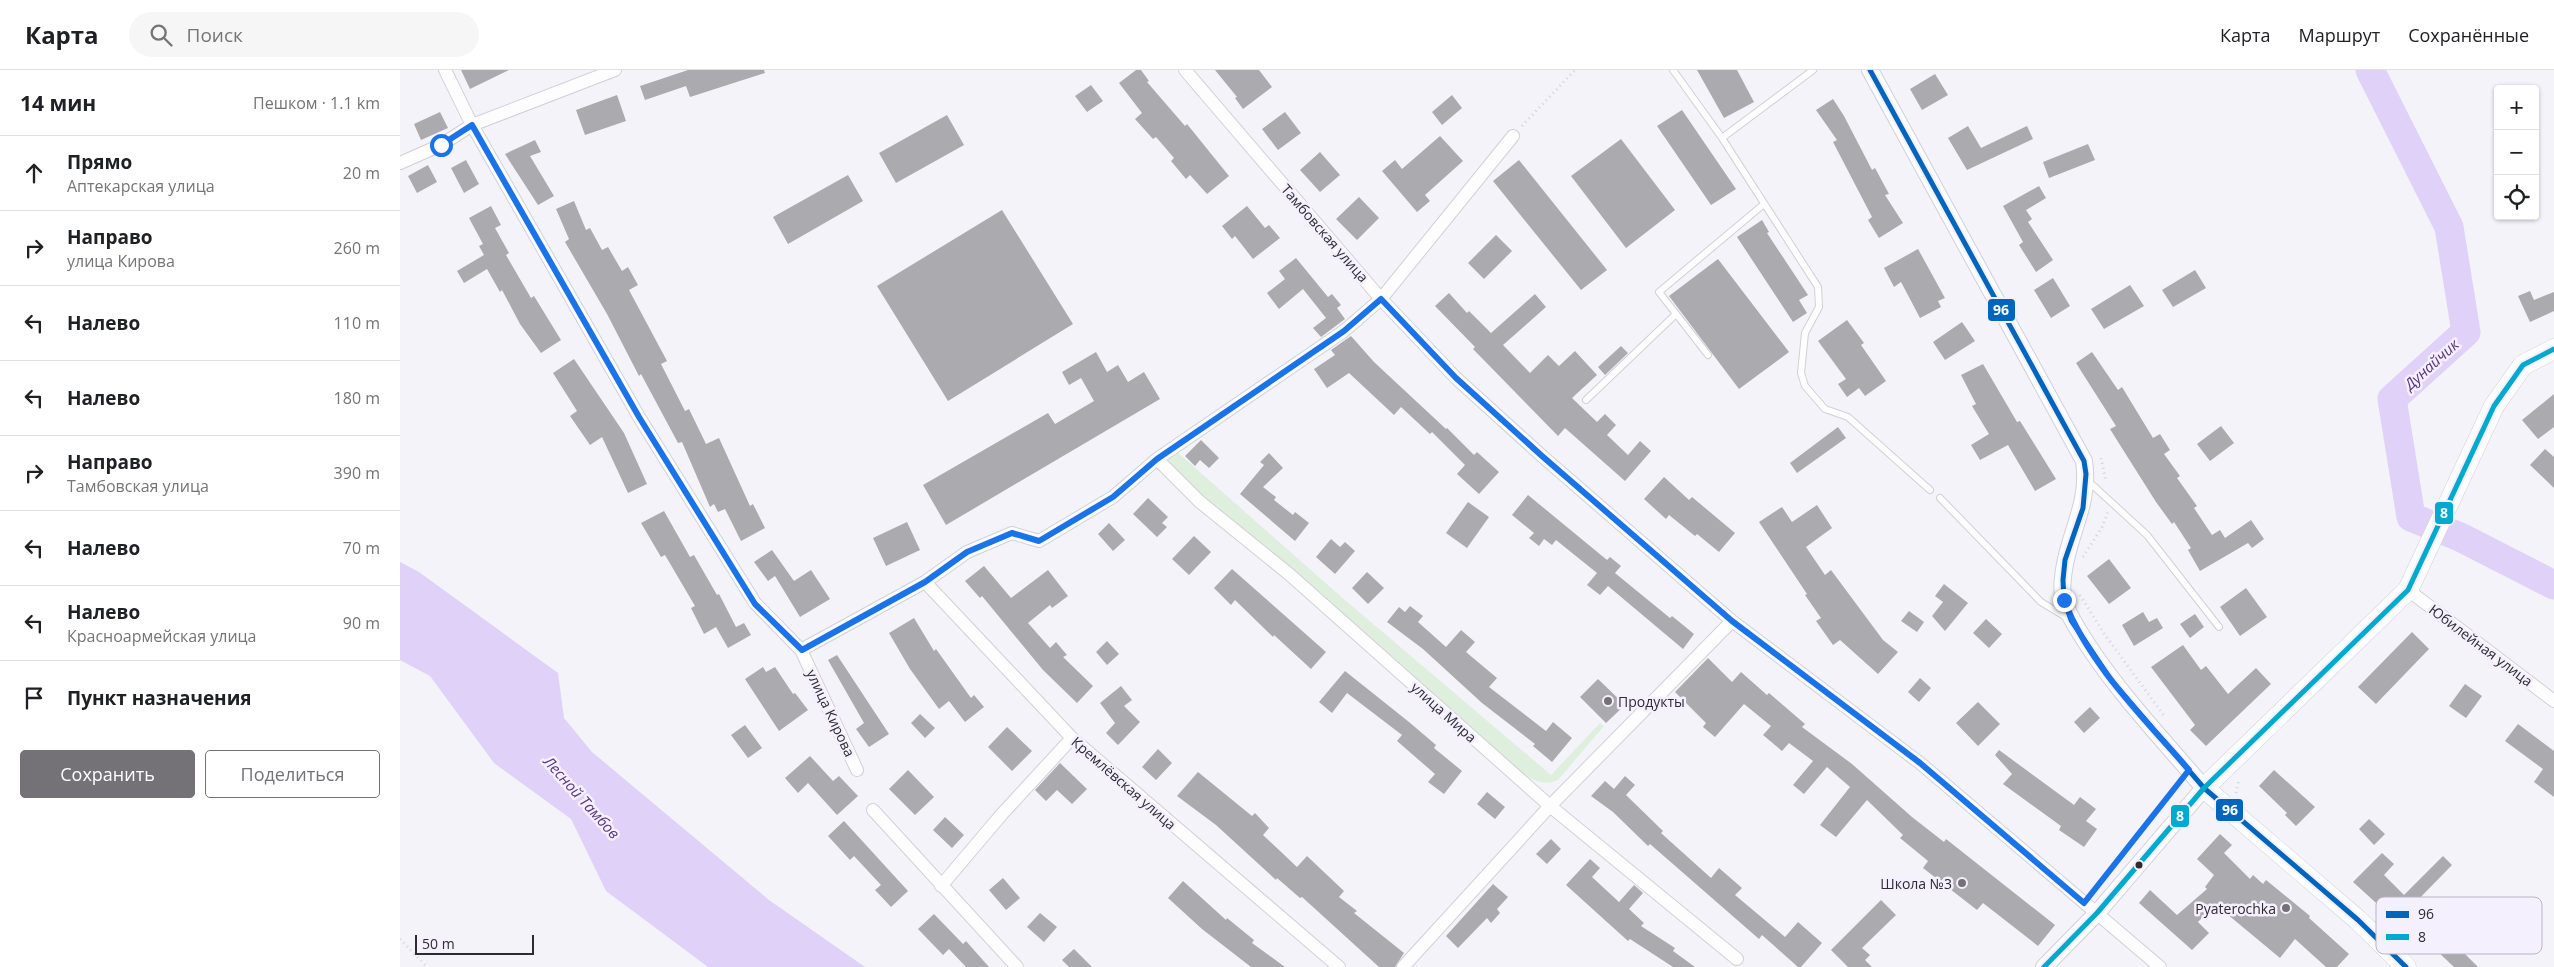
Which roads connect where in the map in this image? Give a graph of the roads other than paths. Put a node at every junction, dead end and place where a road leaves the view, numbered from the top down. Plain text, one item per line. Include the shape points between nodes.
1 (445, 70) edge
2 (615, 70) edge
3 (1185, 70) edge
4 (1673, 70) edge
5 (1813, 70) edge
6 (1870, 70) edge
7 (472, 125) junction
8 (1513, 136) road end
9 (1722, 138) junction
10 (400, 163) edge
11 (1764, 204) junction
12 (1381, 299) junction
13 (1676, 314) junction
14 (2554, 349) edge
15 (1708, 354) dead end
16 (1586, 400) dead end
17 (1157, 459) junction
18 (2086, 479) junction
19 (1930, 490) dead end
20 (1940, 498) dead end
21 (925, 582) junction
22 (2408, 590) junction
23 (2071, 620) junction
24 (1732, 621) junction
25 (2219, 627) dead end
26 (802, 650) junction
27 (2554, 701) edge
28 (1072, 738) junction
29 (858, 770) dead end
30 (2204, 788) junction
31 (1550, 806) junction
32 (873, 810) dead end
33 (941, 886) junction
34 (2097, 914) junction
35 (2376, 938) edge
36 (2393, 954) edge
37 (1737, 959) dead end
38 (1017, 967) edge
39 (1339, 967) edge
40 (1403, 967) edge
41 (2044, 967) edge
42 (2160, 967) edge
43 (2406, 967) edge

1 - 7 street, улица Кирова
2 - 7 street
3 - 12 street, Тамбовская улица
4 - 9 lane
5 - 9 lane
6 - 18 street via 2079,447
7 - 10 street via 441,145
7 - 26 street, улица Кирова via 639,417 755,604
8 - 12 street
9 - 11 lane
11 - 13 lane via 1658,292
11 - 19 lane via 1818,287 1818,308 1805,333 1801,373 1806,386 1825,409 1848,417
12 - 17 street via 1344,331
12 - 24 street, Тамбовская улица via 1456,378
13 - 15 lane
13 - 16 lane
14 - 22 main road via 2523,365 2494,406
17 - 21 street via 1113,497 1039,541 1012,533 967,552
17 - 31 street, улица Мира via 1200,502 1289,574
18 - 23 street via 2083,508 2065,560 2064,600
18 - 25 lane via 2147,535
20 - 23 lane via 2041,602
21 - 26 street
21 - 28 street, Кремлёвская улица
22 - 27 street, Юбилейная улица
22 - 30 main road
23 - 30 street via 2111,680
24 - 31 street
24 - 34 street, Тамбовская улица via 1920,763
26 - 29 street, улица Кирова
28 - 33 street
28 - 39 street, Кремлёвская улица
30 - 34 street
30 - 35 main road
31 - 37 street, улица Мира
31 - 40 street
32 - 33 street
33 - 38 street
34 - 41 street
34 - 42 street, Тамбовская улица
36 - 43 main road

